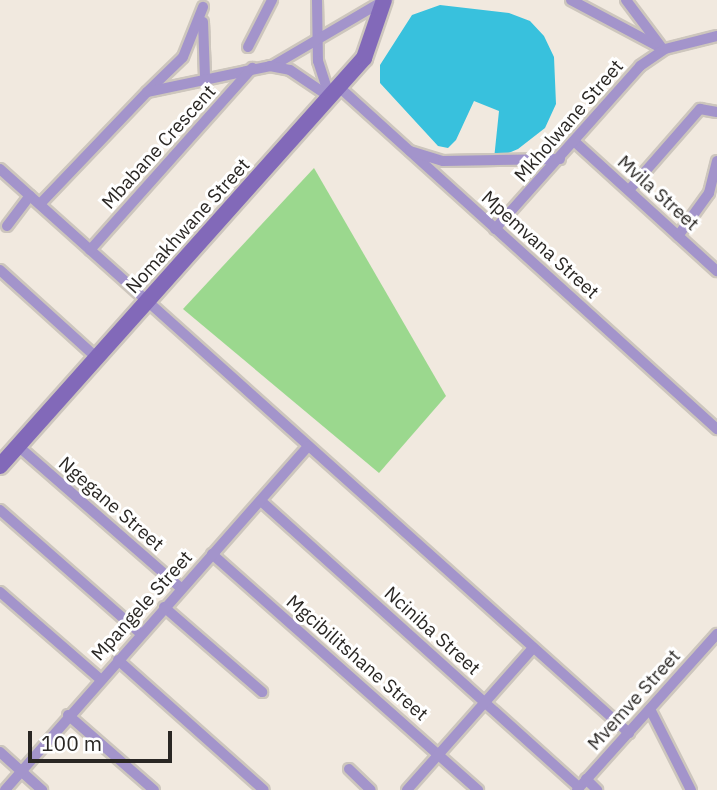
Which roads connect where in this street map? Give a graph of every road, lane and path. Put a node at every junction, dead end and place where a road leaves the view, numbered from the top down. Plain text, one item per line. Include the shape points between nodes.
1 (272, 0) edge
2 (306, 0) edge
3 (384, 0) edge
4 (571, 0) edge
5 (626, 0) edge
6 (203, 3) edge
7 (317, 6) edge
8 (717, 36) edge
9 (318, 41) junction
10 (248, 47) dead end
11 (664, 49) junction
12 (270, 66) junction
13 (252, 68) junction
14 (205, 77) junction
15 (147, 92) junction
16 (335, 92) junction
17 (717, 112) edge
18 (575, 142) junction
19 (410, 151) junction
20 (560, 159) junction
21 (717, 161) edge
22 (0, 169) edge
23 (629, 190) junction
24 (30, 196) junction
25 (40, 204) junction
26 (7, 226) dead end
27 (495, 229) junction
28 (678, 236) junction
29 (90, 250) junction
30 (0, 270) edge
31 (717, 271) edge
32 (147, 303) junction
33 (97, 358) junction
34 (717, 429) edge
35 (18, 446) junction
36 (308, 446) junction
37 (0, 466) edge
38 (261, 501) junction
39 (0, 510) edge
40 (212, 554) junction
41 (181, 588) junction
42 (0, 592) edge
43 (164, 607) junction
44 (717, 634) edge
45 (141, 635) junction
46 (533, 648) junction
47 (118, 660) junction
48 (100, 679) junction
49 (262, 692) dead end
50 (486, 703) junction
51 (650, 709) junction
52 (68, 715) junction
53 (629, 733) junction
54 (0, 752) edge
55 (439, 754) junction
56 (349, 769) dead end
57 (21, 771) junction
58 (580, 785) edge
59 (5, 790) edge
60 (42, 790) edge
61 (154, 790) edge
62 (264, 790) edge
63 (371, 790) edge
64 (407, 790) edge
65 (478, 790) edge
66 (597, 790) edge
67 (691, 790) edge

1 - 10 street
2 - 7 street
3 - 9 street
3 - 16 street, Nomakhwane Street via 374,41
4 - 11 street
5 - 11 street
6 - 14 street
6 - 15 street via 183,57
7 - 9 street
8 - 11 street, Mkholwane Street
9 - 12 street
9 - 16 street
11 - 18 street, Mkholwane Street via 640,66
12 - 13 street, Mbabane Crescent
12 - 16 street, Mbabane Crescent via 290,70
13 - 14 street, Mbabane Crescent
13 - 29 street, Mbabane Crescent
14 - 15 street, Mbabane Crescent
15 - 25 street
16 - 19 street, Mpemvana Street
16 - 32 street, Nomakhwane Street
17 - 23 street via 700,109
18 - 20 street, Mkholwane Street
18 - 23 street, Mvila Street
19 - 20 street via 443,161
19 - 27 street, Mpemvana Street
20 - 27 street, Mkholwane Street
21 - 28 street via 709,193
22 - 24 street
23 - 28 street, Mvila Street
24 - 25 street
24 - 26 street
25 - 29 street
27 - 34 street, Mpemvana Street
28 - 31 street, Mvila Street
29 - 32 street
30 - 33 street
32 - 33 street, Nomakhwane Street
32 - 36 street
33 - 35 street, Nomakhwane Street
35 - 37 street, Nomakhwane Street
35 - 41 street, Ngegane Street
36 - 38 street, Mpangele Street
36 - 46 street
38 - 40 street, Mpangele Street
38 - 50 street, Nciniba Street
39 - 45 street
40 - 41 street, Mpangele Street
40 - 55 street, Mgcibilitshane Street
41 - 43 street, Mpangele Street
42 - 48 street
43 - 45 street, Mpangele Street
43 - 49 street
44 - 51 street, Mvemve Street
45 - 47 street, Mpangele Street
46 - 50 street
46 - 53 street
47 - 48 street, Mpangele Street
47 - 62 street
48 - 52 street, Mpangele Street
50 - 55 street
50 - 58 street, Nciniba Street
51 - 53 street, Mvemve Street
51 - 67 street
52 - 57 street, Mpangele Street
52 - 61 street
53 - 58 street, Mvemve Street
54 - 57 street
55 - 64 street
55 - 65 street, Mgcibilitshane Street
56 - 63 street
57 - 59 street, Mpangele Street
57 - 60 street
58 - 66 street, Nciniba Street

